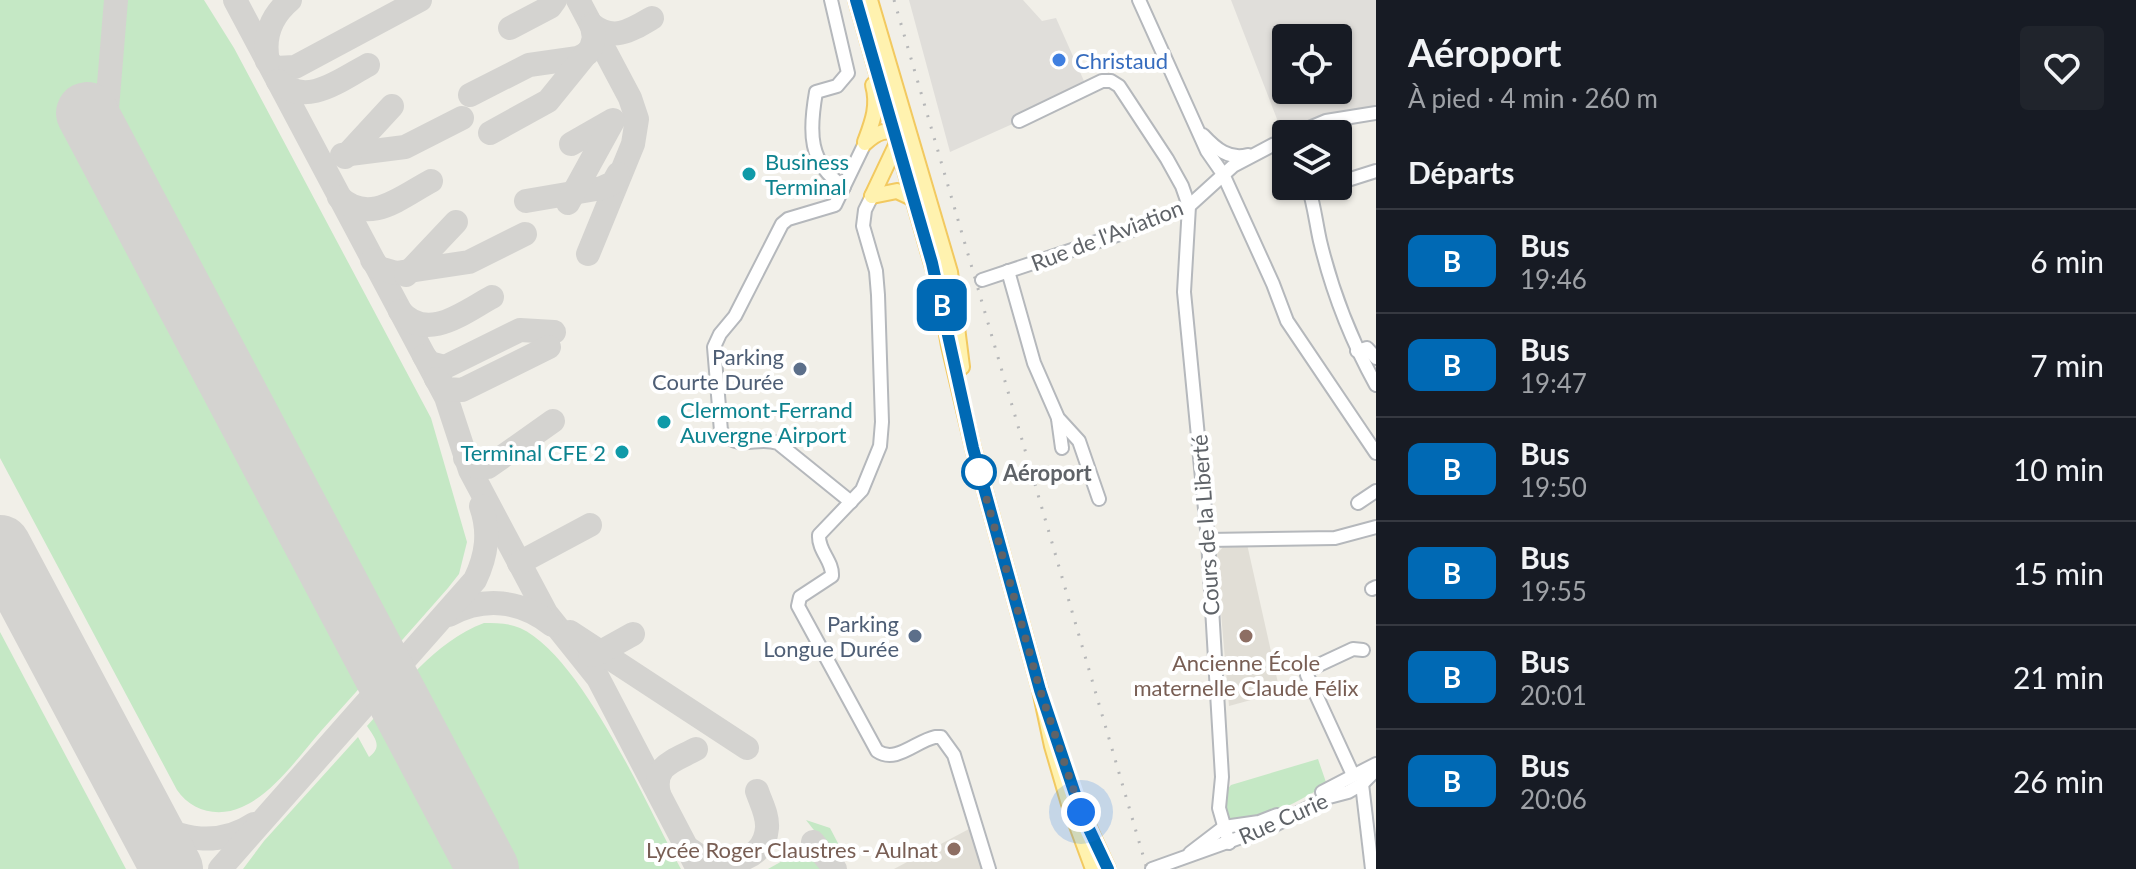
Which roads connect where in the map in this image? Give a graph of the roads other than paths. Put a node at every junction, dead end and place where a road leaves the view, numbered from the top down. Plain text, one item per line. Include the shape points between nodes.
1 (831, 0) edge
2 (849, 0) edge
3 (856, 0) edge
4 (870, 0) edge
5 (1139, 0) edge
6 (1376, 113) edge
7 (904, 116) junction
8 (1332, 120) edge
9 (1019, 121) dead end
10 (1201, 132) junction
11 (898, 138) junction
12 (865, 143) junction
13 (1272, 145) edge
14 (1252, 154) junction
15 (1376, 171) edge
16 (1223, 174) junction
17 (1352, 179) edge
18 (844, 187) junction
19 (872, 196) junction
20 (914, 199) junction
21 (1311, 200) edge
22 (1189, 206) junction
23 (942, 245) junction
24 (1008, 271) junction
25 (982, 280) dead end
26 (1357, 351) junction
27 (1376, 358) edge
28 (1376, 385) edge
29 (966, 417) junction
30 (1058, 418) junction
31 (1062, 448) dead end
32 (1376, 453) edge
33 (1376, 491) edge
34 (1099, 499) dead end
35 (851, 502) junction
36 (1358, 503) dead end
37 (1376, 527) edge
38 (1208, 540) junction
39 (1363, 650) dead end
40 (1040, 690) junction
41 (1376, 767) edge
42 (1358, 779) junction
43 (1224, 827) junction
44 (1229, 843) junction
45 (1184, 857) junction
46 (989, 869) edge
47 (1093, 869) edge
48 (1108, 869) edge
49 (1152, 869) edge
50 (1372, 869) edge

1 - 18 street via 848,73 837,86 816,92 811,129 821,167
2 - 12 main road via 876,94 875,117
3 - 11 main road
4 - 7 main road
5 - 10 street
6 - 8 street
7 - 11 main road
7 - 23 main road
9 - 22 street via 1111,81 1167,159
10 - 14 street via 1224,154
10 - 16 street
11 - 12 main road via 885,131
11 - 19 main road
11 - 20 main road
11 - 23 main road via 918,173
12 - 18 street
13 - 14 street, Rue de l'Aviation
14 - 16 street, Rue de l'Aviation
15 - 17 street
16 - 22 street, Rue de l'Aviation
16 - 32 street via 1287,321
18 - 35 street via 835,205 782,224 714,347 721,431 743,444 778,443
19 - 20 main road via 897,191
19 - 35 street via 863,226 876,271 881,434 875,463
20 - 29 main road
21 - 26 street via 1320,243
22 - 24 street, Rue de l'Aviation
22 - 38 street, Cours de la Liberté via 1184,292
23 - 29 main road via 953,287
24 - 25 street, Rue de l'Aviation
24 - 30 street via 1034,363
26 - 27 street via 1367,348
26 - 28 street
29 - 40 main road
30 - 31 street
30 - 34 street via 1079,441
33 - 36 street
35 - 46 street via 819,535 832,576 798,601 880,754 894,756 941,737 954,755
37 - 38 street via 1335,538
38 - 43 street, Cours de la Liberté
39 - 42 street via 1353,649 1307,675
40 - 47 main road via 1069,804
40 - 48 main road via 1081,812
41 - 42 street, Rue Curie
42 - 43 street, Rue Curie via 1271,818
42 - 44 street, Rue Curie via 1348,792
42 - 50 street
43 - 44 street, Cours de la Liberté
43 - 45 street, Rue Curie
44 - 45 street, Rue Curie
45 - 49 street, Rue Curie

